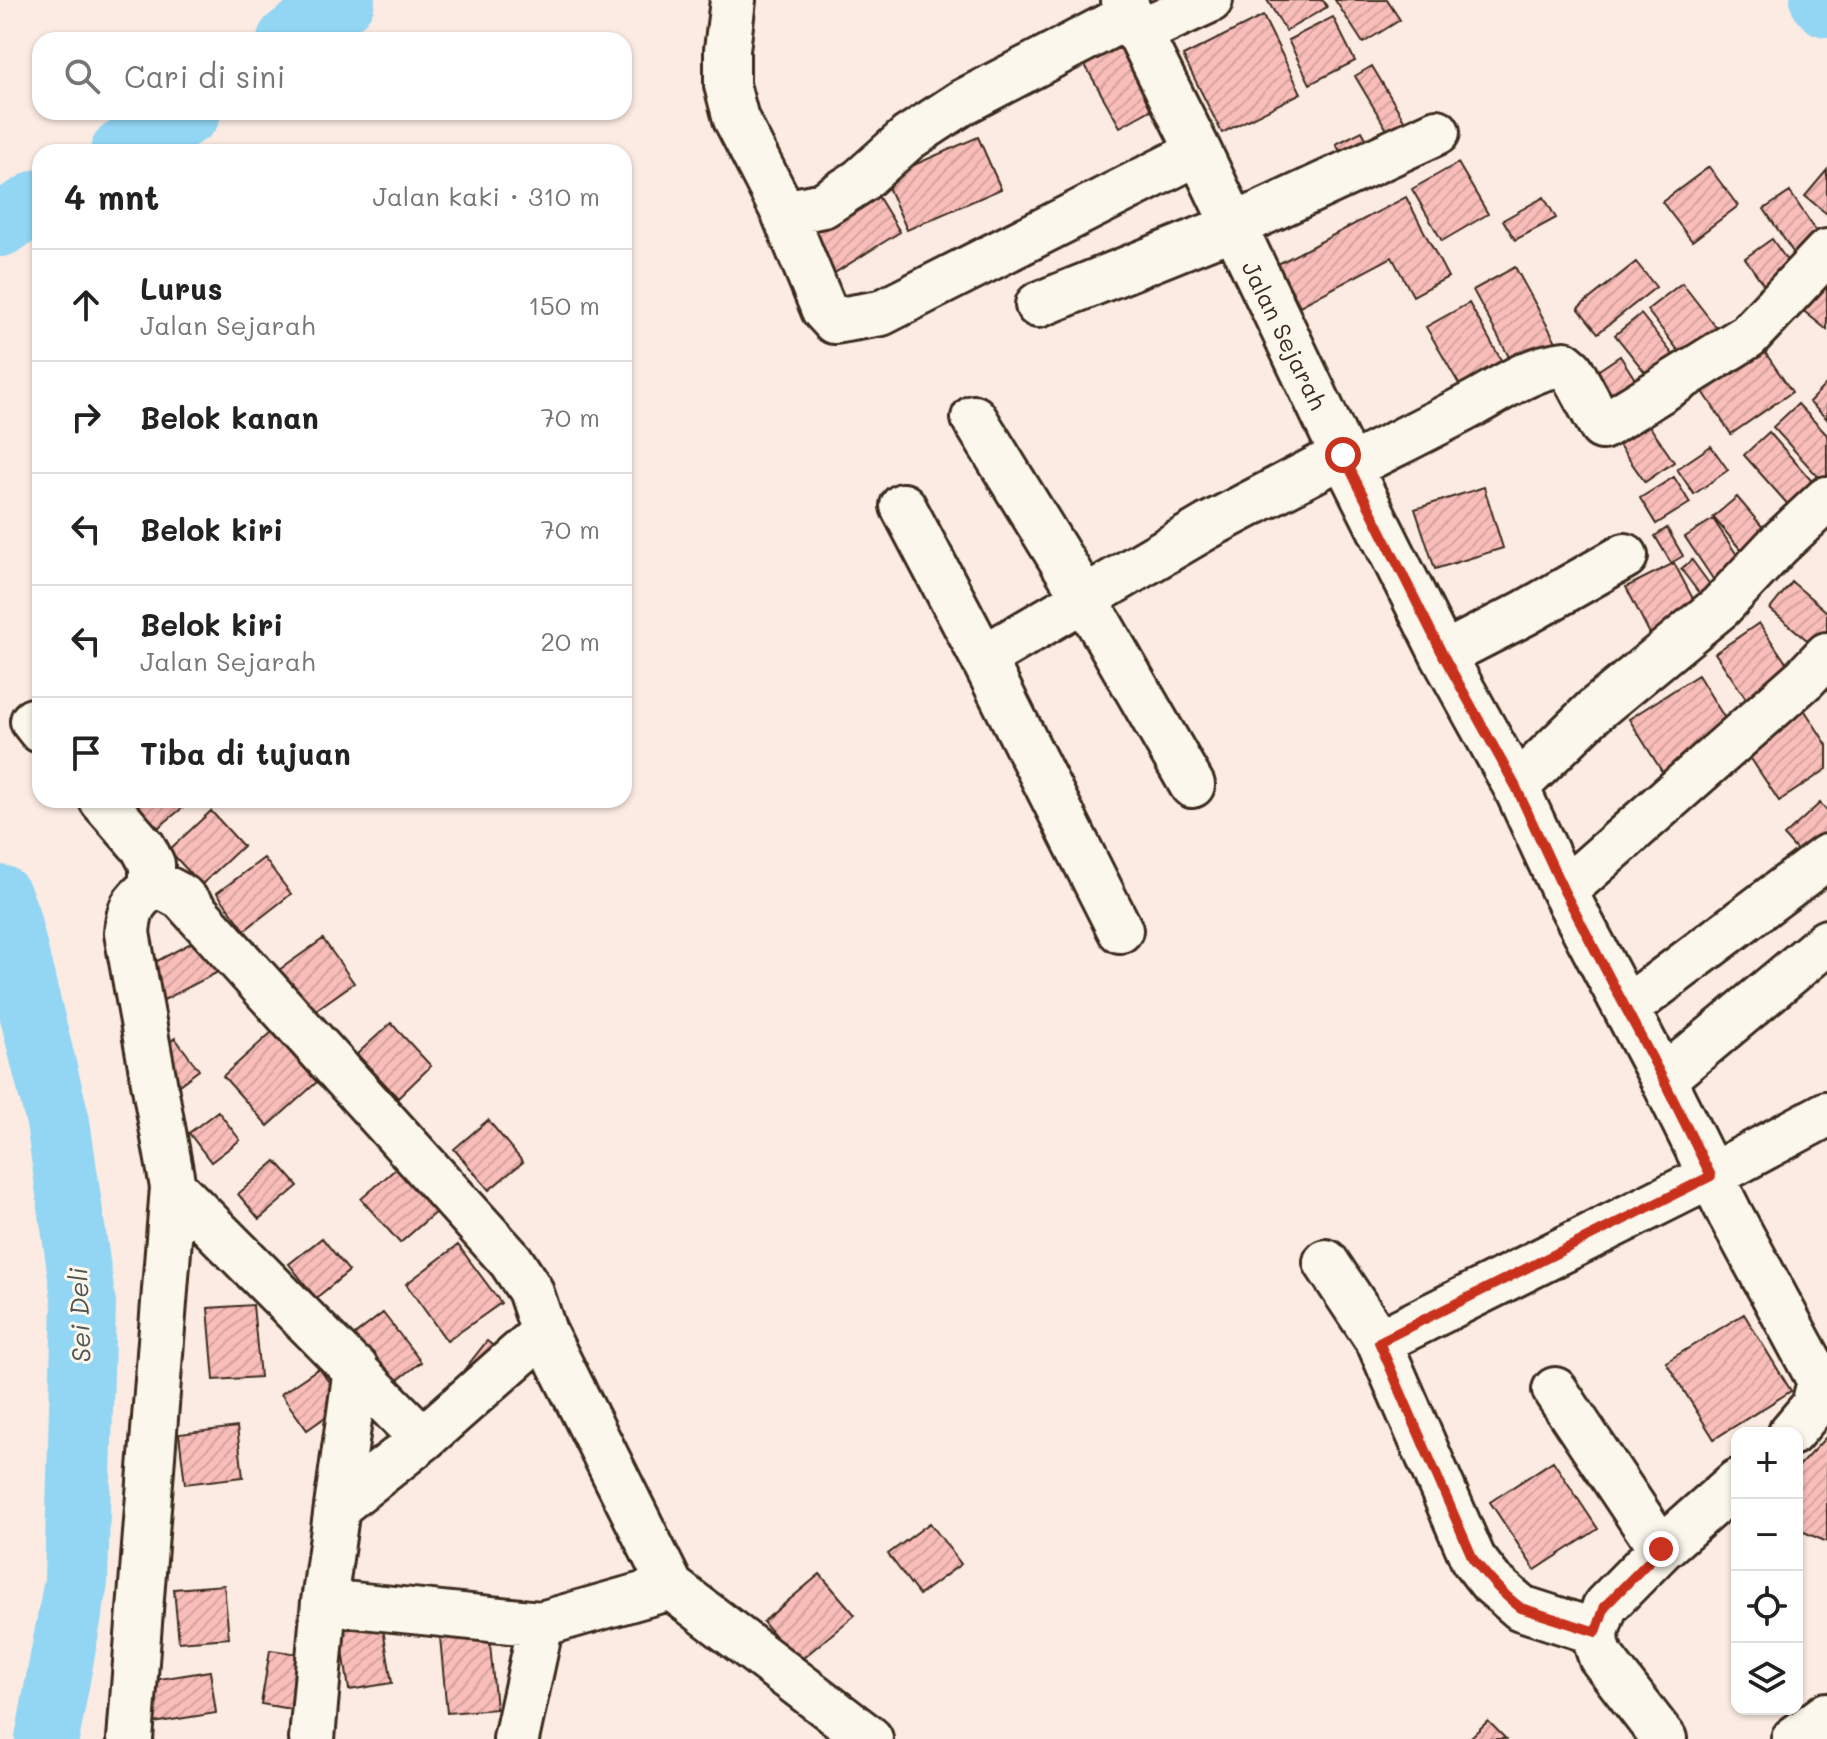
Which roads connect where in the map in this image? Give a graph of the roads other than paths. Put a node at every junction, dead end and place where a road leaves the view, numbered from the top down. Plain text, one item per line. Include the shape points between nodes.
1 (733, 0) edge
2 (1210, 0) edge
3 (1130, 16) edge
4 (1437, 132) dead end
5 (1199, 152) junction
6 (784, 213) junction
7 (1232, 227) junction
8 (1827, 252) edge
9 (1038, 305) dead end
10 (974, 418) dead end
11 (1346, 461) junction
12 (1827, 499) edge
13 (903, 506) dead end
14 (1625, 556) dead end
15 (1084, 597) junction
16 (1443, 655) junction
17 (1827, 655) edge
18 (983, 658) junction
19 (1192, 785) dead end
20 (1516, 787) junction
21 (109, 808) edge
22 (1827, 857) edge
23 (152, 887) junction
24 (1564, 891) junction
25 (1120, 930) dead end
26 (1827, 942) edge
27 (1627, 1008) junction
28 (1663, 1079) junction
29 (1827, 1114) edge
30 (1711, 1176) junction
31 (173, 1187) junction
32 (1326, 1262) dead end
33 (544, 1332) junction
34 (1379, 1342) junction
35 (356, 1369) junction
36 (1823, 1381) edge
37 (1555, 1390) dead end
38 (1796, 1427) edge
39 (423, 1439) junction
40 (1731, 1487) edge
41 (337, 1507) junction
42 (1661, 1549) junction
43 (671, 1587) junction
44 (324, 1602) junction
45 (541, 1624) junction
46 (1596, 1632) junction
47 (1827, 1715) edge
48 (130, 1739) edge
49 (312, 1739) edge
50 (516, 1739) edge
51 (870, 1739) edge
52 (1664, 1739) edge
53 (1794, 1739) edge

1 - 6 street via 727,85 736,119
2 - 3 street
3 - 5 street, Jalan Sejarah
3 - 6 street via 963,102 823,205
4 - 7 street
5 - 6 street via 881,313 845,320 834,321 824,310
5 - 7 street, Jalan Sejarah
7 - 9 street
7 - 11 street, Jalan Sejarah
8 - 11 street via 1748,336 1602,427 1571,370 1554,365 1524,374 1475,403
10 - 15 street
11 - 15 street via 1208,526
11 - 16 street, Jalan Sejarah
12 - 20 street via 1720,607 1595,710
13 - 18 street
14 - 16 street
15 - 18 street
15 - 19 street
16 - 20 street, Jalan Sejarah
17 - 24 street
18 - 25 street
20 - 24 street, Jalan Sejarah
21 - 23 street via 143,847 152,864
22 - 27 street
23 - 31 street via 129,912 127,933
23 - 33 street via 182,897 511,1261 530,1290
24 - 27 street, Jalan Sejarah
26 - 28 street
27 - 28 street, Jalan Sejarah
28 - 30 street, Jalan Sejarah
29 - 30 street
30 - 34 street
30 - 36 street, Jalan Sejarah
31 - 35 street
31 - 48 street
32 - 34 street
33 - 39 street
33 - 43 street
34 - 46 street via 1473,1559 1521,1608
35 - 39 street
35 - 41 street
36 - 38 street, Jalan Sejarah via 1814,1406
37 - 42 street
39 - 41 street
40 - 42 street
41 - 44 street
42 - 46 street via 1605,1606
43 - 45 street
43 - 51 street
44 - 45 street
44 - 49 street
45 - 50 street
46 - 52 street via 1601,1657
47 - 53 street

